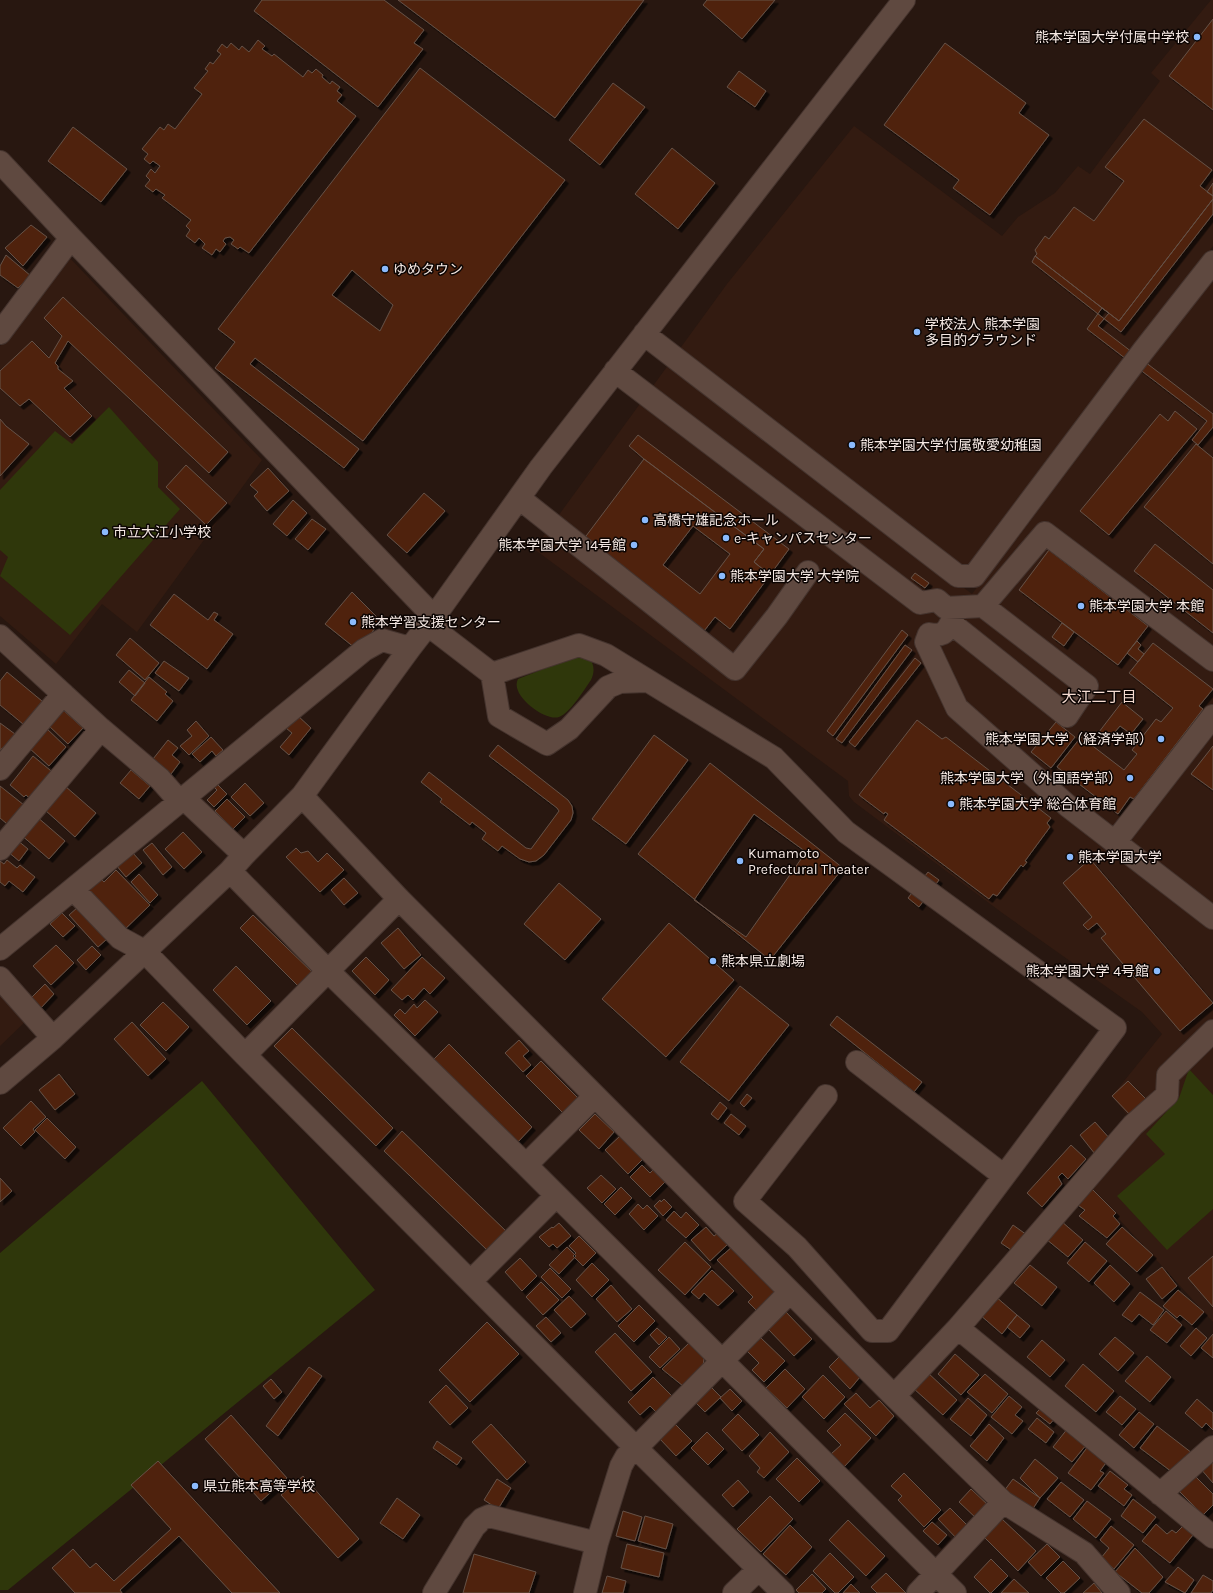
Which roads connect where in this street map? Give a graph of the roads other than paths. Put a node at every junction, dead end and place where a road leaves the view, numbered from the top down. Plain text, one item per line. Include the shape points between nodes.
1 (901, 1) edge
2 (0, 162) edge
3 (71, 238) junction
4 (1213, 262) edge
5 (0, 332) edge
6 (644, 334) junction
7 (615, 371) junction
8 (518, 498) junction
9 (808, 572) dead end
10 (920, 603) junction
11 (983, 606) junction
12 (948, 616) junction
13 (434, 618) junction
14 (929, 634) junction
15 (0, 636) edge
16 (410, 648) junction
17 (597, 652) junction
18 (1213, 660) edge
19 (492, 674) junction
20 (646, 680) junction
21 (608, 687) junction
22 (63, 694) junction
23 (1213, 716) edge
24 (101, 729) junction
25 (0, 769) edge
26 (302, 796) junction
27 (182, 800) junction
28 (1115, 842) junction
29 (0, 849) edge
30 (244, 855) junction
31 (230, 871) junction
32 (73, 889) junction
33 (399, 899) junction
34 (1213, 918) edge
35 (0, 949) edge
36 (144, 951) junction
37 (328, 971) junction
38 (0, 978) edge
39 (1213, 1031) edge
40 (53, 1038) junction
41 (245, 1055) junction
42 (856, 1062) dead end
43 (0, 1083) edge
44 (595, 1096) junction
45 (826, 1096) dead end
46 (526, 1165) junction
47 (1004, 1176) junction
48 (556, 1196) junction
49 (471, 1281) junction
50 (790, 1292) junction
51 (958, 1328) junction
52 (722, 1359) junction
53 (894, 1396) junction
54 (635, 1447) junction
55 (1213, 1447) edge
56 (1160, 1494) junction
57 (1003, 1502) junction
58 (1213, 1537) edge
59 (597, 1543) junction
60 (759, 1568) junction
61 (936, 1574) junction
62 (434, 1593) edge
63 (585, 1593) edge
64 (734, 1593) edge
65 (783, 1593) edge
66 (918, 1593) edge
67 (955, 1593) edge
68 (1119, 1593) edge

1 - 6 street
2 - 3 street
3 - 5 street
3 - 13 street
4 - 6 street via 974,576 958,576
6 - 7 street
7 - 8 street
7 - 10 street
8 - 9 street via 735,669
8 - 13 street
10 - 12 street via 937,600
10 - 14 street via 919,617
11 - 12 street
11 - 12 street via 1087,686 1067,716
11 - 18 street via 1045,533
12 - 14 street via 946,632
13 - 16 street
13 - 19 street via 436,631
14 - 28 street via 926,642 957,708 1068,806
15 - 22 street
16 - 26 street
16 - 27 street via 382,640 364,650
17 - 19 street via 579,645
17 - 20 street
17 - 21 street
19 - 21 street via 499,716 547,744 569,729
20 - 21 street via 620,682
20 - 47 street via 774,758 846,832 1115,1028
22 - 24 street
22 - 25 street
23 - 28 street
24 - 27 street
24 - 29 street
26 - 30 street
26 - 33 street
27 - 30 street via 190,804
27 - 32 street
28 - 34 street
30 - 31 street
31 - 36 street
31 - 37 street
32 - 35 street
32 - 36 street via 120,938
33 - 37 street
33 - 44 street
36 - 40 street
36 - 41 street
37 - 41 street
37 - 46 street
38 - 40 street
39 - 51 street via 1168,1074 1168,1095 1123,1137
40 - 43 street
41 - 49 street
42 - 47 street
44 - 46 street
44 - 50 street
45 - 47 street via 745,1201 797,1246 872,1331 888,1331
46 - 48 street
48 - 49 street
48 - 52 street
49 - 54 street
50 - 52 street
50 - 53 street
51 - 53 street
51 - 56 street
52 - 54 street
52 - 61 street
53 - 57 street
54 - 59 street via 622,1466
54 - 60 street
55 - 56 street
56 - 58 street
57 - 61 street
57 - 68 street via 1084,1552
59 - 62 street via 489,1516 474,1527
59 - 63 street
60 - 64 street
60 - 65 street
61 - 66 street
61 - 67 street

